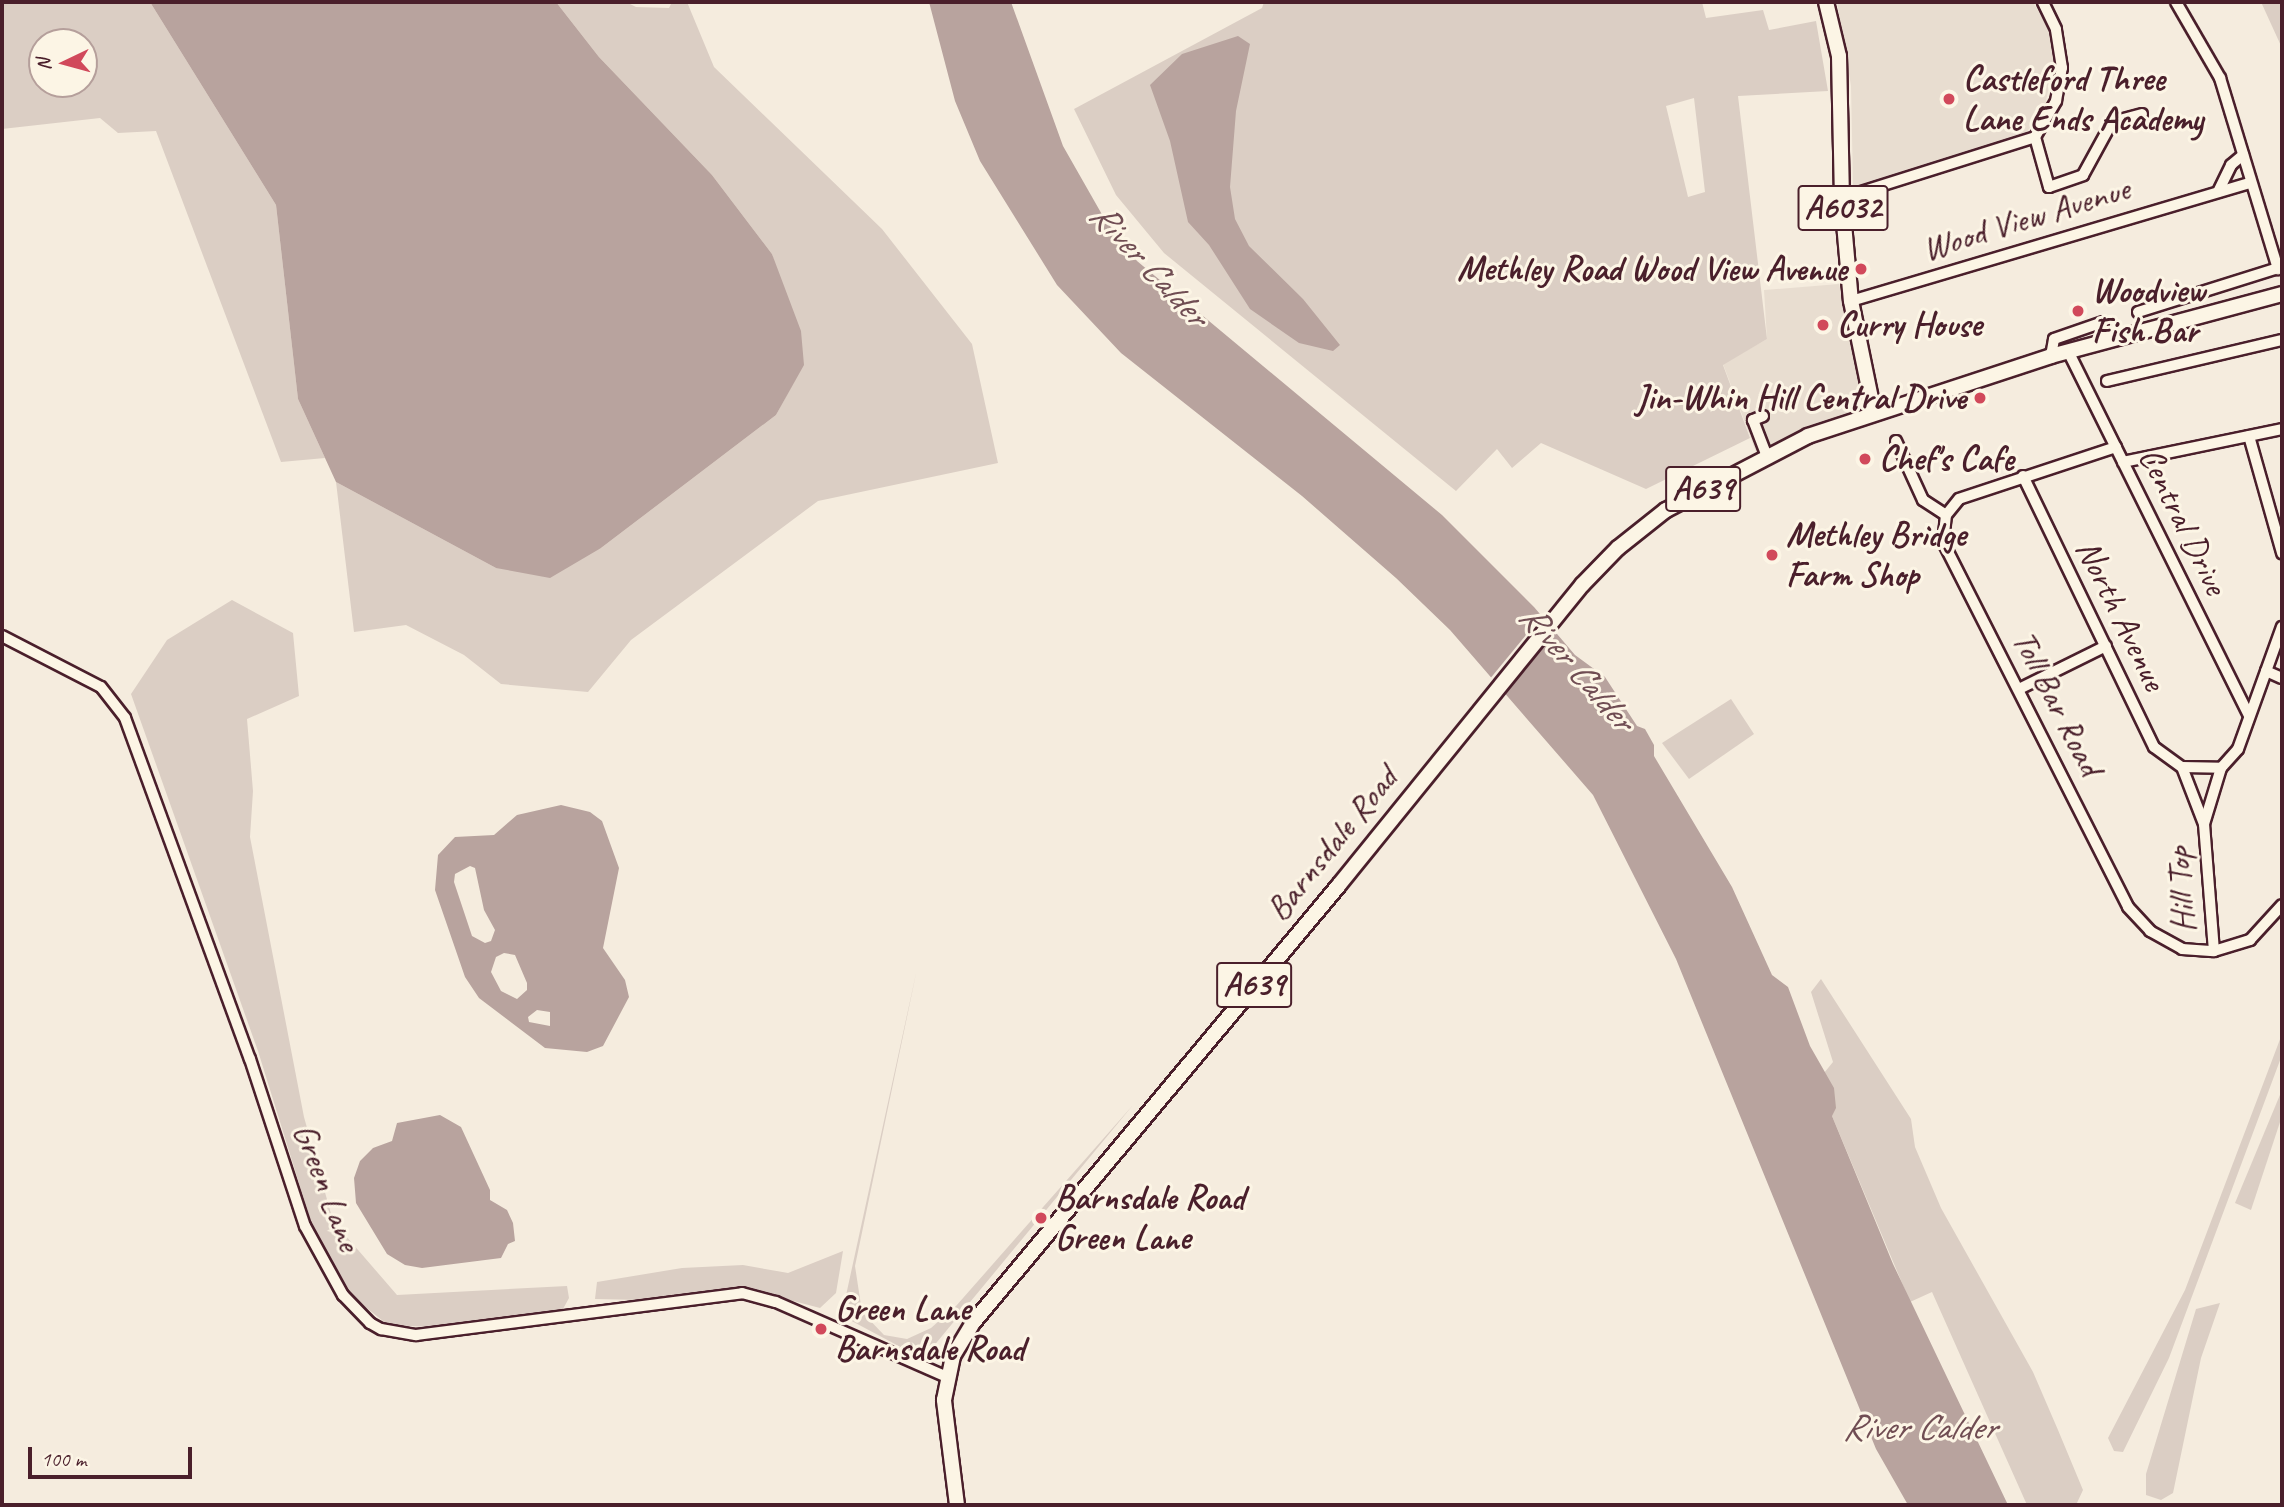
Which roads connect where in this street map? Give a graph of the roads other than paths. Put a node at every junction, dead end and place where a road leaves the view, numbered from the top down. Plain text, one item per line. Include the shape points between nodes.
1 (1826, 2) edge
2 (2043, 2) edge
3 (2176, 2) edge
4 (2142, 114) dead end
5 (2035, 137) junction
6 (2243, 155) junction
7 (2250, 183) junction
8 (2218, 192) junction
9 (1842, 198) junction
10 (2280, 268) edge
11 (2282, 294) edge
12 (1851, 301) junction
13 (2138, 312) dead end
14 (2103, 322) dead end
15 (2282, 340) edge
16 (2068, 351) junction
17 (2051, 356) junction
18 (2107, 381) dead end
19 (1874, 413) junction
20 (1763, 416) dead end
21 (2282, 429) edge
22 (2249, 436) junction
23 (1896, 441) dead end
24 (2116, 447) junction
25 (1766, 454) junction
26 (2123, 462) junction
27 (2024, 476) junction
28 (1946, 515) junction
29 (2282, 553) edge
30 (2282, 627) edge
31 (2, 636) edge
32 (2106, 646) junction
33 (2266, 671) junction
34 (2282, 678) edge
35 (2019, 689) junction
36 (2249, 715) junction
37 (2182, 768) junction
38 (2221, 768) junction
39 (2204, 824) junction
40 (2282, 905) edge
41 (2214, 951) junction
42 (947, 1377) junction
43 (957, 1505) edge

1 - 9 main road, A6032 via 1839,56
2 - 5 street via 2056,29 2062,68 2056,101
3 - 6 street via 2216,68
4 - 5 street via 2112,122 2083,175 2049,187
5 - 9 street
6 - 7 street
6 - 8 street via 2231,165
7 - 8 street, Wood View Avenue
7 - 10 street
8 - 12 street, Wood View Avenue
9 - 12 main road, A6032
10 - 13 street
11 - 16 main road, A639
12 - 19 main road, A6032
14 - 17 street via 2054,339
15 - 18 street
16 - 17 main road, A639
16 - 24 street, Central Drive
17 - 19 main road, A639
19 - 25 main road, A639
20 - 25 street via 1753,420
21 - 22 street
22 - 26 street
22 - 29 street
23 - 28 street via 1923,499
24 - 26 street, Central Drive
24 - 27 street
25 - 42 main road, Barnsdale Road / A639 via 1666,510 1618,548 1562,610 1339,885 1002,1285 961,1339
26 - 36 street, Central Drive
27 - 28 street via 1959,499
27 - 32 street, North Avenue
28 - 35 street, Toll Bar Road via 1943,542
30 - 33 street, Hill Top
31 - 42 street, Green Lane via 82,675 112,698 130,730 250,1059 304,1226 328,1272 363,1317 381,1329 416,1335 742,1293 776,1303
32 - 35 street
32 - 37 street, North Avenue via 2154,747
33 - 34 street
33 - 36 street, Hill Top
35 - 41 street, Toll Bar Road via 2129,907 2150,931 2182,949
36 - 38 street, Hill Top via 2238,748
37 - 38 street
37 - 39 street, Hill Top
38 - 39 street, Hill Top
39 - 41 street, Hill Top
40 - 41 street via 2250,940
42 - 43 main road, Barnsdale Road / A639 via 944,1413

